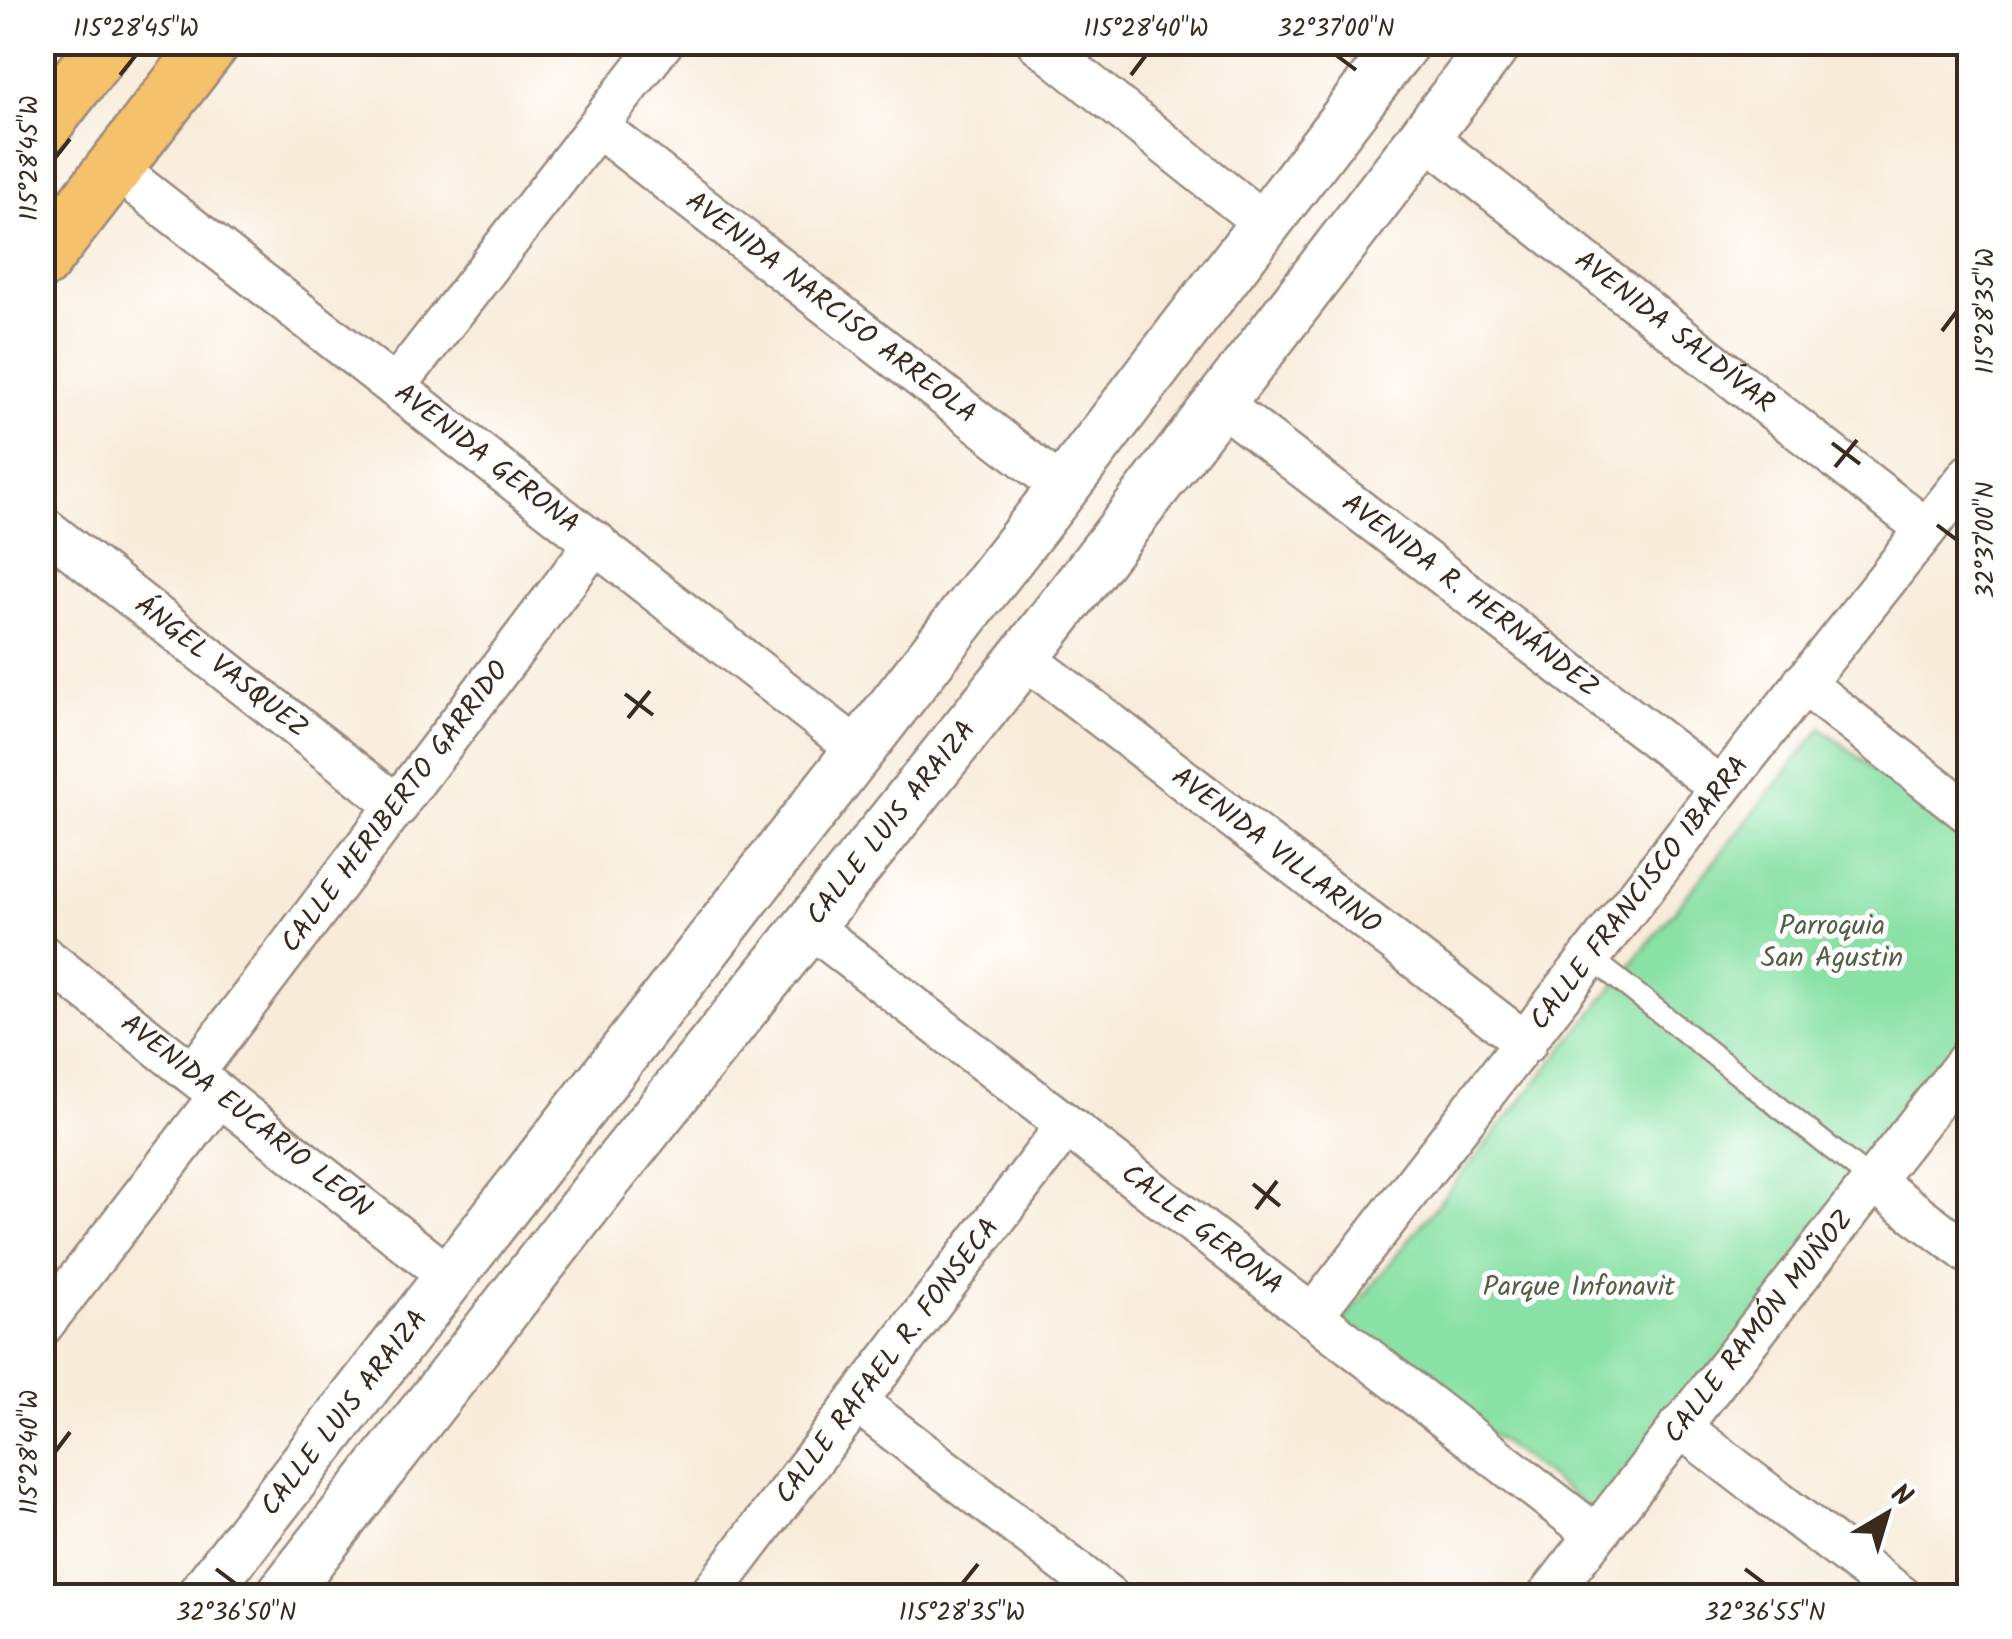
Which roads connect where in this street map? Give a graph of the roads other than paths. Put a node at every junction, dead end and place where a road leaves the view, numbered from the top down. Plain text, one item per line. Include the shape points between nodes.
1 (108, 42) edge
2 (212, 42) edge
3 (663, 42) edge
4 (1037, 42) edge
5 (1404, 42) edge
6 (1497, 42) edge
7 (42, 127) edge
8 (598, 127) junction
9 (1424, 136) junction
10 (115, 168) junction
11 (1265, 224) junction
12 (42, 261) edge
13 (395, 387) junction
14 (1218, 402) junction
15 (1970, 474) edge
16 (1063, 488) junction
17 (42, 526) edge
18 (1926, 529) junction
19 (596, 542) junction
20 (1024, 657) junction
21 (1803, 682) junction
22 (859, 750) junction
23 (1721, 788) junction
24 (398, 806) junction
25 (1970, 814) edge
26 (808, 925) junction
27 (42, 955) edge
28 (1590, 958) junction
29 (1526, 1043) junction
30 (1970, 1057) edge
31 (206, 1084) junction
32 (1066, 1126) junction
33 (553, 1142) junction
34 (1871, 1180) junction
35 (604, 1182) junction
36 (1970, 1254) edge
37 (450, 1276) junction
38 (1312, 1316) junction
39 (42, 1326) edge
40 (857, 1402) junction
41 (1679, 1426) junction
42 (1595, 1534) junction
43 (202, 1596) edge
44 (281, 1596) edge
45 (709, 1596) edge
46 (1108, 1596) edge
47 (1548, 1596) edge
48 (1901, 1596) edge

1 - 7 main road
2 - 10 main road
3 - 8 street
4 - 11 street
5 - 11 street, CALLE LUIS ARAIZA
6 - 9 street, CALLE LUIS ARAIZA
8 - 13 street
8 - 16 street, AVENIDA NARCISO ARREOLA
9 - 14 street, CALLE LUIS ARAIZA
9 - 18 street, AVENIDA SALDÍVAR
10 - 12 main road
10 - 13 street, AVENIDA GERONA
11 - 16 street, CALLE LUIS ARAIZA
13 - 19 street, AVENIDA GERONA
14 - 20 street, CALLE LUIS ARAIZA
14 - 23 street, AVENIDA R. HERNÁNDEZ
15 - 18 street, CALLE FRANCISCO IBARRA
16 - 22 street, CALLE LUIS ARAIZA
17 - 24 street, ÁNGEL VASQUEZ
18 - 21 street, CALLE FRANCISCO IBARRA
19 - 22 street, AVENIDA GERONA
19 - 24 street, CALLE HERIBERTO GARRIDO
20 - 26 street, CALLE LUIS ARAIZA
20 - 29 street, AVENIDA VILLARINO
21 - 23 street, CALLE FRANCISCO IBARRA
21 - 25 street
22 - 33 street, CALLE LUIS ARAIZA
23 - 28 street, CALLE FRANCISCO IBARRA
24 - 31 street, CALLE HERIBERTO GARRIDO
26 - 32 street, CALLE GERONA
26 - 35 street, CALLE LUIS ARAIZA
27 - 31 street, AVENIDA EUCARIO LEÓN
28 - 29 street, CALLE FRANCISCO IBARRA
28 - 34 lane
29 - 38 street, CALLE FRANCISCO IBARRA
30 - 34 street, CALLE RAMÓN MUÑOZ
31 - 37 street, AVENIDA EUCARIO LEÓN
31 - 39 street, CALLE HERIBERTO GARRIDO
32 - 38 street, CALLE GERONA
32 - 40 street, CALLE RAFAEL R. FONSECA
33 - 35 street
33 - 37 street, CALLE LUIS ARAIZA
34 - 36 street
34 - 41 street, CALLE RAMÓN MUÑOZ
35 - 44 street, CALLE LUIS ARAIZA
37 - 43 street, CALLE LUIS ARAIZA
38 - 42 street, CALLE GERONA
40 - 45 street, CALLE RAFAEL R. FONSECA
40 - 46 street
41 - 42 street, CALLE RAMÓN MUÑOZ
41 - 48 street
42 - 47 street, CALLE RAMÓN MUÑOZ

